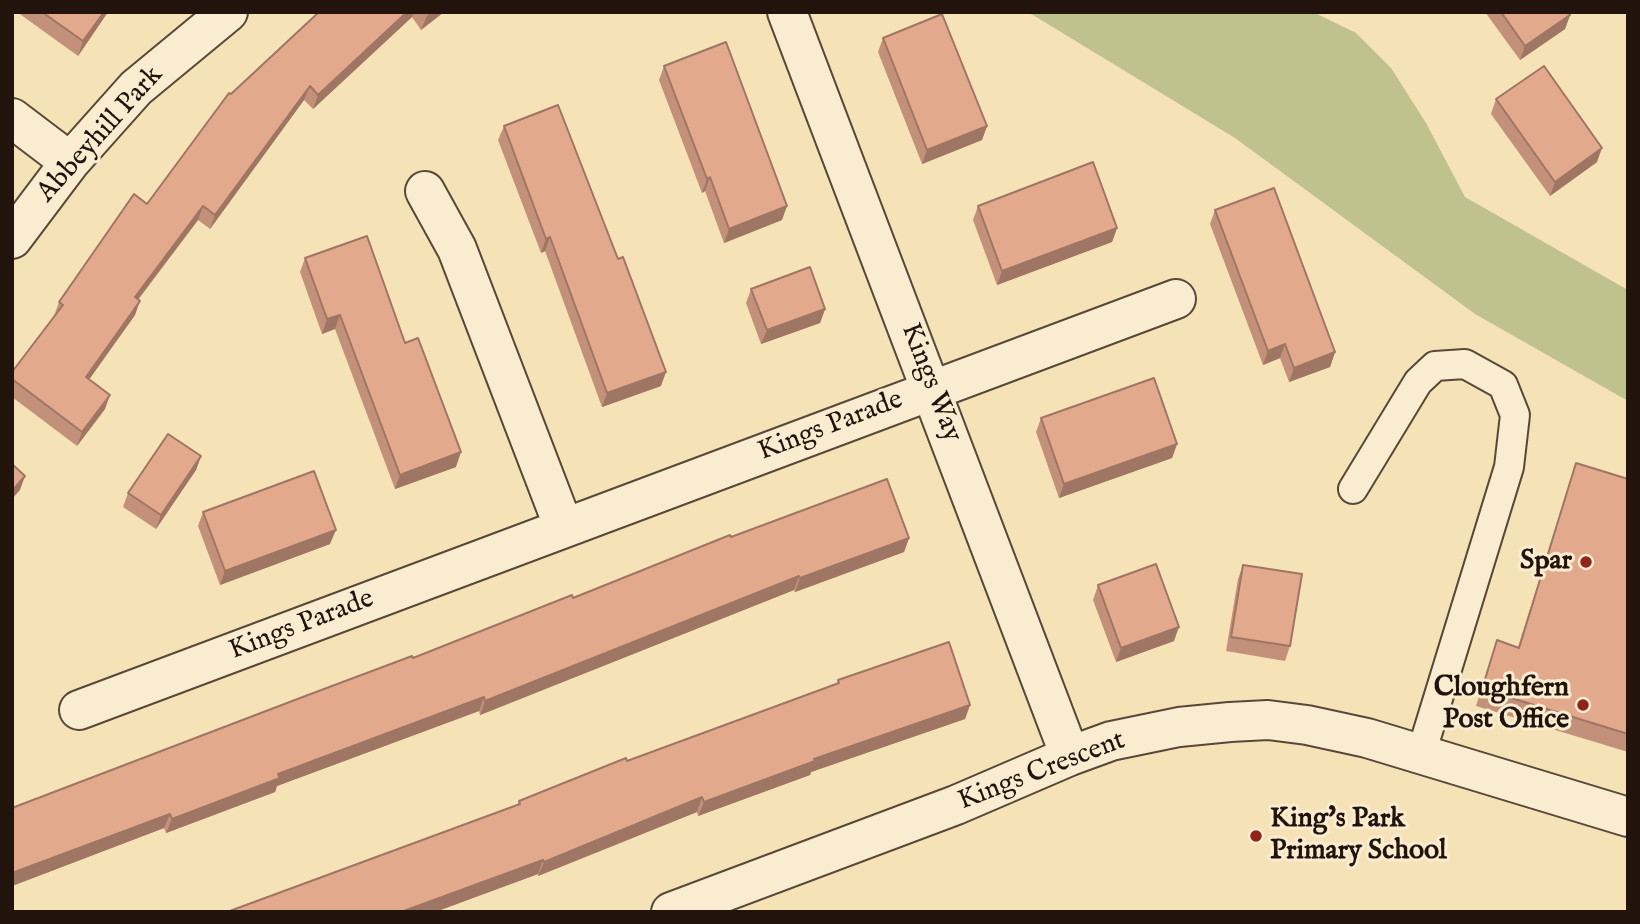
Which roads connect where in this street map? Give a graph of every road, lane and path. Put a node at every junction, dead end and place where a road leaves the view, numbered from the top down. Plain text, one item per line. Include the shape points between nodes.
1 (229, 12) edge
2 (787, 12) edge
3 (12, 118) edge
4 (70, 162) junction
5 (425, 191) dead end
6 (12, 239) edge
7 (1176, 299) dead end
8 (932, 389) junction
9 (1353, 489) dead end
10 (564, 528) junction
11 (79, 710) dead end
12 (1421, 754) junction
13 (1070, 756) junction
14 (1628, 817) edge
15 (671, 912) edge

1 - 4 street, Abbeyhill Park via 136,88
2 - 8 street, Kings Way
3 - 4 street
4 - 6 street, Abbeyhill Park
5 - 10 street via 457,249
7 - 8 street, Kings Parade
8 - 10 street, Kings Parade
8 - 13 street, Kings Way
9 - 12 lane via 1418,382 1436,366 1465,364 1503,385 1515,415 1509,467
10 - 11 street, Kings Parade
12 - 13 street, Kings Crescent via 1367,738 1268,720 1179,727 1111,741
12 - 14 street, Kings Crescent
13 - 15 street, Kings Crescent via 956,805

